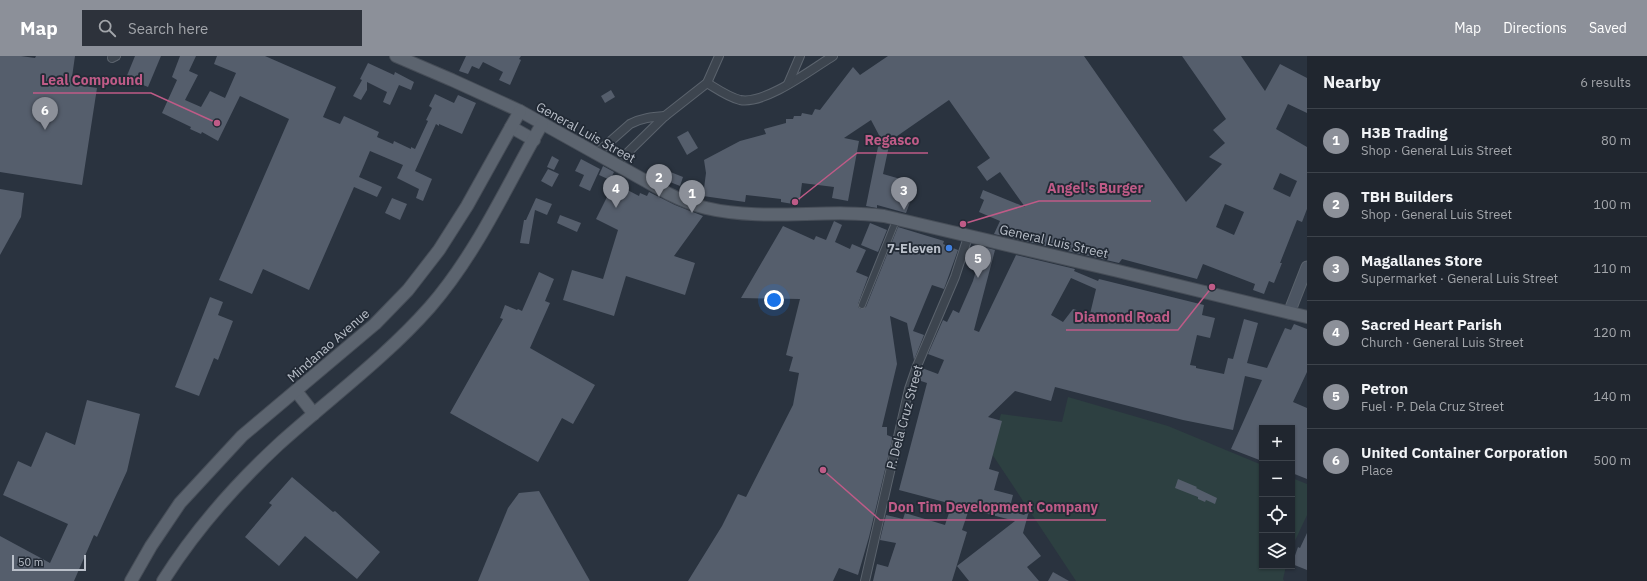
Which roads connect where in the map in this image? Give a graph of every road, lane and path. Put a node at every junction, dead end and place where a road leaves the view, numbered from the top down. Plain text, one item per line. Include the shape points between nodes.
1 (396, 56) edge
2 (719, 56) edge
3 (800, 56) edge
4 (833, 56) edge
5 (707, 83) junction
6 (788, 84) junction
7 (520, 111) junction
8 (665, 116) junction
9 (542, 124) junction
10 (511, 127) junction
11 (534, 140) junction
12 (597, 153) junction
13 (616, 164) junction
14 (897, 218) junction
15 (968, 237) junction
16 (1307, 267) edge
17 (862, 305) dead end
18 (1289, 313) junction
19 (1307, 317) edge
20 (296, 391) junction
21 (314, 414) junction
22 (131, 581) edge
23 (163, 581) edge
24 (865, 581) edge

1 - 7 main road, General Luis Street
2 - 5 street
3 - 6 street
4 - 6 street
5 - 6 street via 740,100 770,94
5 - 8 street
7 - 9 main road, General Luis Street
7 - 10 main road, Mindanao Avenue
8 - 12 street via 641,119 630,124
8 - 13 street
9 - 11 main road
9 - 12 main road, General Luis Street
10 - 11 main road
10 - 20 main road, Mindanao Avenue via 439,250 408,290 375,324
11 - 21 main road via 463,265 431,306 399,339
12 - 13 main road, General Luis Street
13 - 14 main road, General Luis Street via 669,194 707,208 752,214 865,213
14 - 15 main road, General Luis Street
14 - 17 street
15 - 18 main road, General Luis Street
15 - 24 street, P. Dela Cruz Street via 955,277 909,389
16 - 18 main road
18 - 19 main road, General Luis Street
20 - 21 main road
20 - 22 main road, Mindanao Avenue via 242,436 180,503
21 - 23 main road via 228,494 186,546

